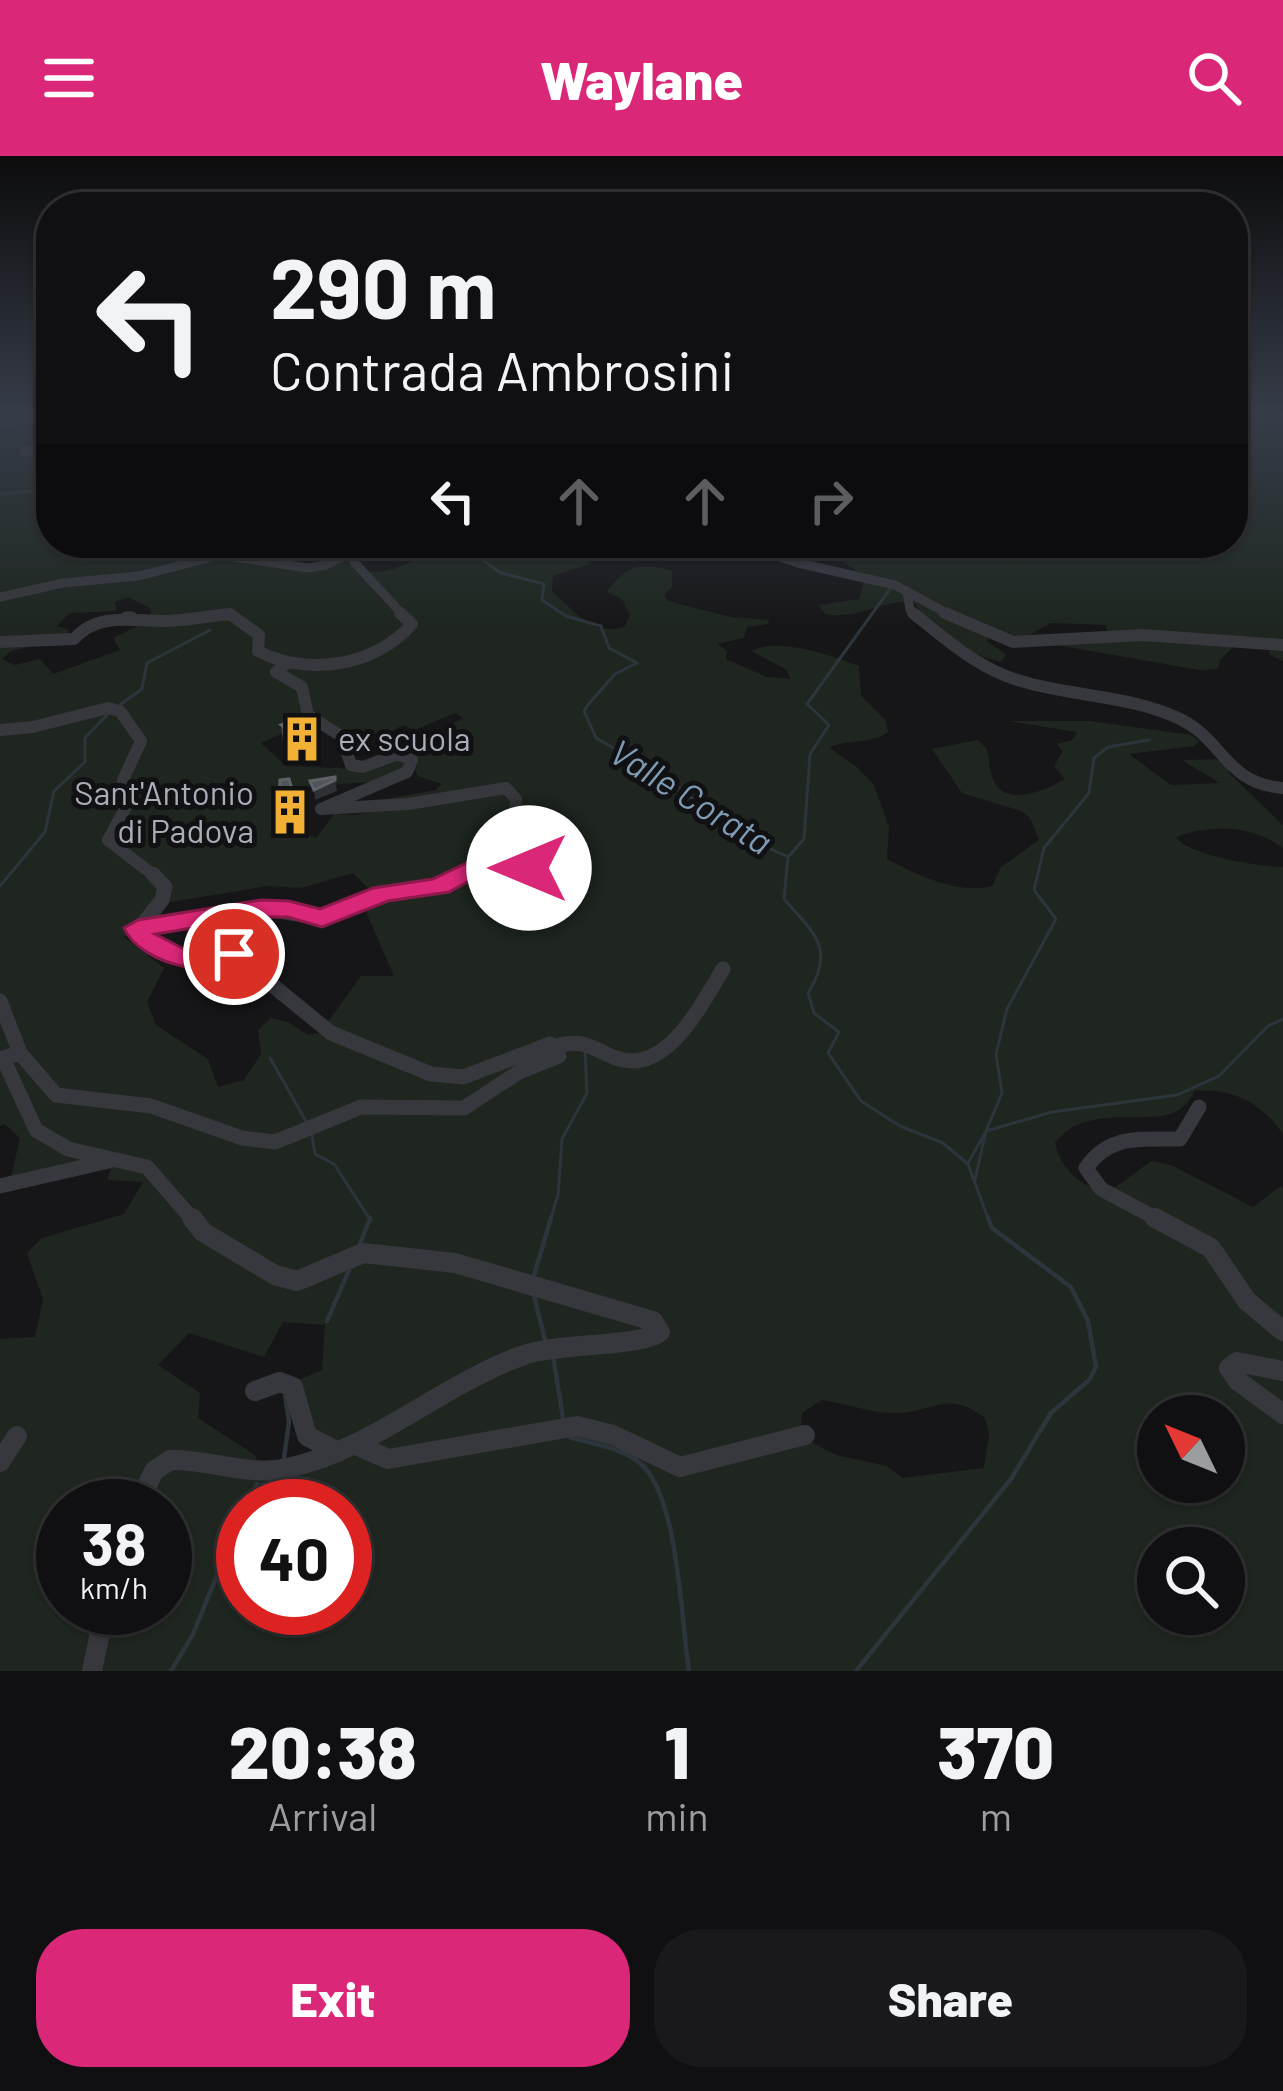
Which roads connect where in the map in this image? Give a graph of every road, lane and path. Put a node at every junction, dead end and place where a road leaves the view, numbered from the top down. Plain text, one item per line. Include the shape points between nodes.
1 (209, 558) edge
2 (240, 558) edge
3 (333, 558) edge
4 (356, 558) edge
5 (792, 558) edge
6 (907, 591) junction
7 (0, 597) edge
8 (0, 642) edge
9 (1283, 645) edge
10 (288, 663) junction
11 (0, 730) edge
12 (1283, 788) edge
13 (142, 926) junction
14 (724, 969) dead end
15 (0, 1001) edge
16 (558, 1048) junction
17 (20, 1053) junction
18 (1199, 1107) dead end
19 (114, 1160) junction
20 (0, 1186) edge
21 (1283, 1331) edge
22 (1283, 1371) edge
23 (254, 1391) dead end
24 (1283, 1414) edge
25 (805, 1435) dead end
26 (16, 1436) dead end
27 (346, 1448) junction
28 (0, 1462) edge
29 (150, 1479) edge
30 (99, 1635) edge
31 (92, 1671) edge

1 - 7 street
2 - 3 street via 308,568
4 - 10 street via 359,572 412,624 406,634 360,660
5 - 6 street
6 - 9 street via 1018,642 1142,634
6 - 12 street via 910,610 986,667 1177,717 1203,734 1222,764 1261,787
8 - 10 street via 74,639 128,615 160,621 230,614 259,635 266,657
10 - 13 street via 276,672 302,687 308,715 341,736 351,765 398,754 412,760 407,772 320,809 506,788 516,799 514,833 538,865 487,861 440,886 382,894 322,918 261,908
11 - 13 street via 114,709 140,741 124,770 134,791 108,840 165,887
13 - 16 street via 140,937 162,953 234,954 331,1033 431,1074 464,1077 541,1045
14 - 16 street via 670,1043 647,1059 625,1061 576,1039
15 - 17 street
16 - 17 street via 560,1056 464,1108 361,1107 275,1142 151,1106 56,1095
17 - 19 street via 4,1064 36,1130
18 - 21 street via 1180,1139 1117,1139 1097,1148 1086,1168 1101,1189 1211,1248 1247,1301
19 - 20 street
19 - 27 street via 147,1167 203,1232 274,1275 297,1281 363,1252 455,1263 659,1325 653,1340 524,1354
22 - 24 street via 1229,1367
23 - 27 street via 280,1382 292,1387 307,1436
25 - 27 street via 680,1467 577,1426 388,1459
26 - 28 street
27 - 29 street via 291,1469 246,1473 170,1460
30 - 31 street

